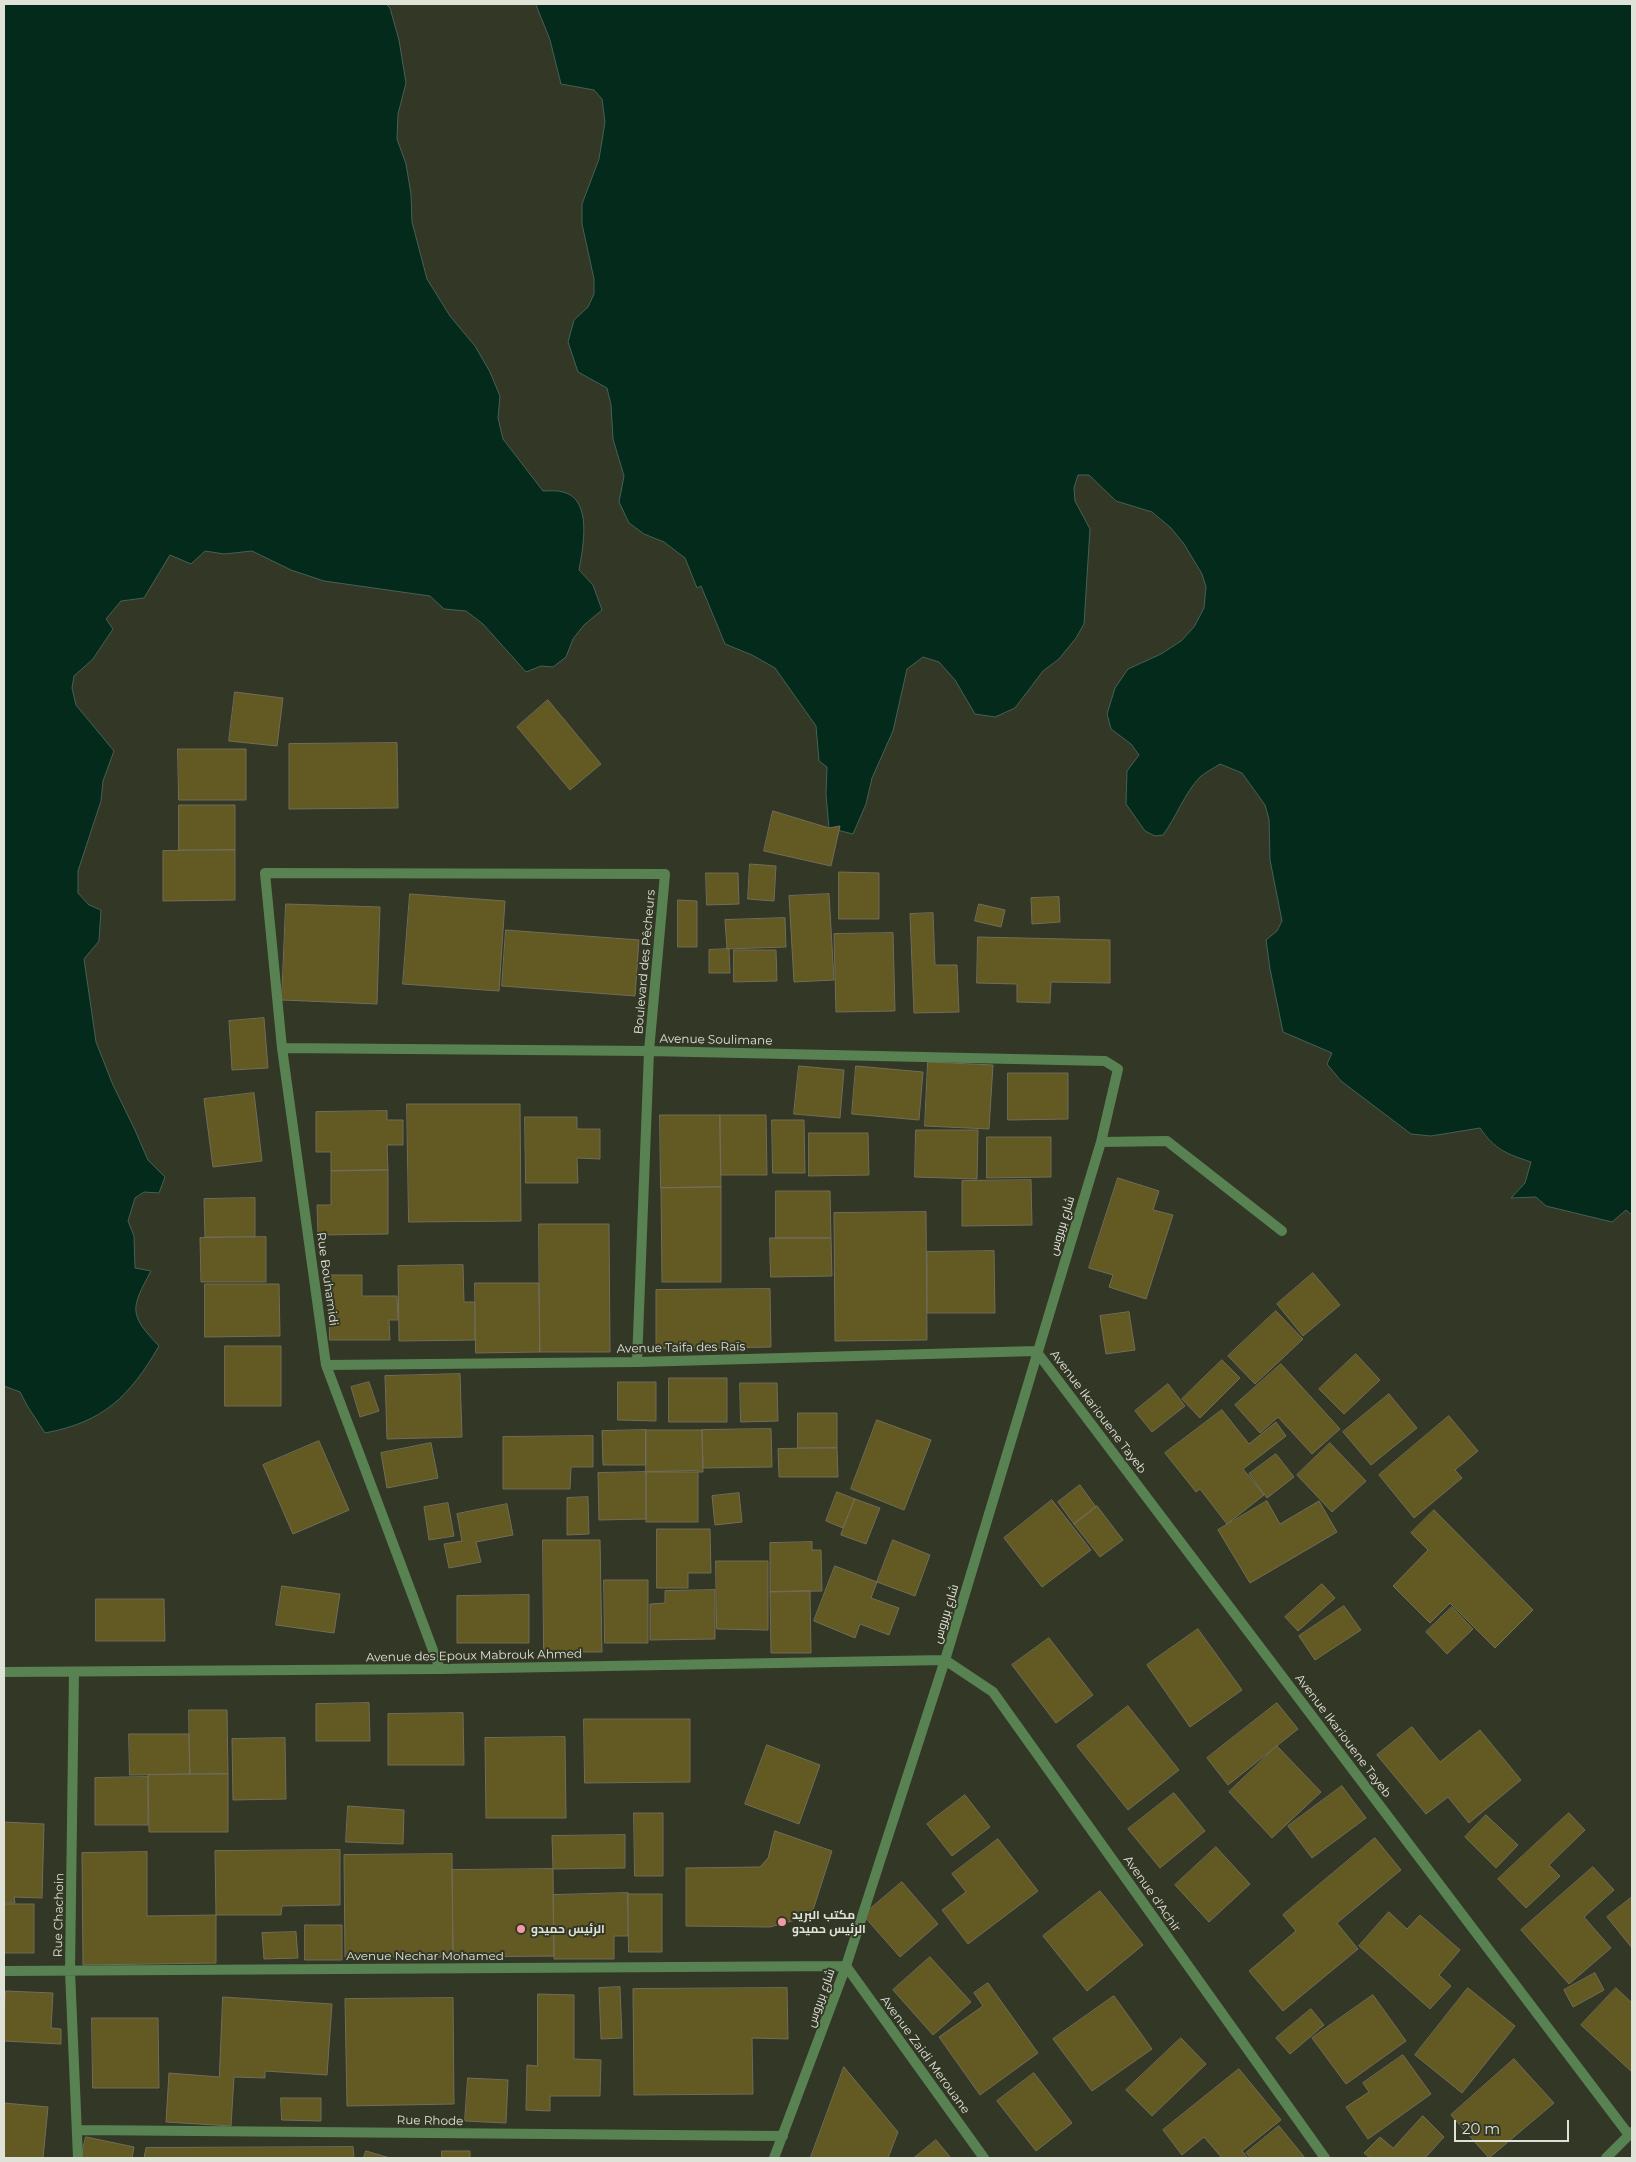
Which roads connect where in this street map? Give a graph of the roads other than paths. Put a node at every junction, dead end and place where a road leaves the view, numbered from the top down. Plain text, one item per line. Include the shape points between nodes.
1 (265, 873) joint
2 (282, 1048) junction
3 (649, 1051) junction
4 (1118, 1069) joint
5 (1101, 1142) junction
6 (1282, 1231) dead end
7 (1036, 1351) junction
8 (637, 1362) junction
9 (326, 1365) junction
10 (945, 1660) junction
11 (440, 1669) junction
12 (4, 1672) edge
13 (74, 1672) junction
14 (846, 1966) junction
15 (70, 1971) junction
16 (4, 1972) edge
17 (78, 2130) junction
18 (1631, 2133) edge
19 (782, 2136) junction
20 (78, 2158) edge
21 (774, 2158) edge
22 (984, 2158) edge
23 (1325, 2158) edge
24 (1606, 2158) edge

1 - 2 street, Rue Bouhamidi
1 - 3 street, Boulevard des Pêcheurs via 665,874
2 - 3 street, Avenue Soulimane
2 - 9 street, Rue Bouhamidi
3 - 4 street, Avenue Soulimane via 1105,1061
3 - 8 street, Boulevard des Pêcheurs
4 - 5 street, شارع بربروس
5 - 6 street via 1167,1141
5 - 7 street, شارع بربروس
7 - 8 street, Avenue Taifa des Raïs
7 - 10 street, شارع بربروس
7 - 18 street, Avenue Ikariouene Tayeb
8 - 9 street, Avenue Taifa des Raïs
9 - 11 street, Rue Bouhamidi
10 - 11 street, Avenue des Epoux Mabrouk Ahmed
10 - 14 street, شارع بربروس
10 - 23 street, Avenue d'Achir via 993,1692
11 - 13 street, Avenue des Epoux Mabrouk Ahmed
12 - 13 street, Avenue des Epoux Mabrouk Ahmed
13 - 15 street, Rue Chachoin
14 - 15 street, Avenue Nechar Mohamed
14 - 19 street, شارع بربروس
14 - 22 street, Avenue Zaidi Merouane
15 - 16 street, Avenue Nechar Mohamed
15 - 17 street, Rue Chachoin
17 - 19 street, Rue Rhode
17 - 20 street, Rue Chachoin
18 - 24 street
19 - 21 street, شارع بربروس

